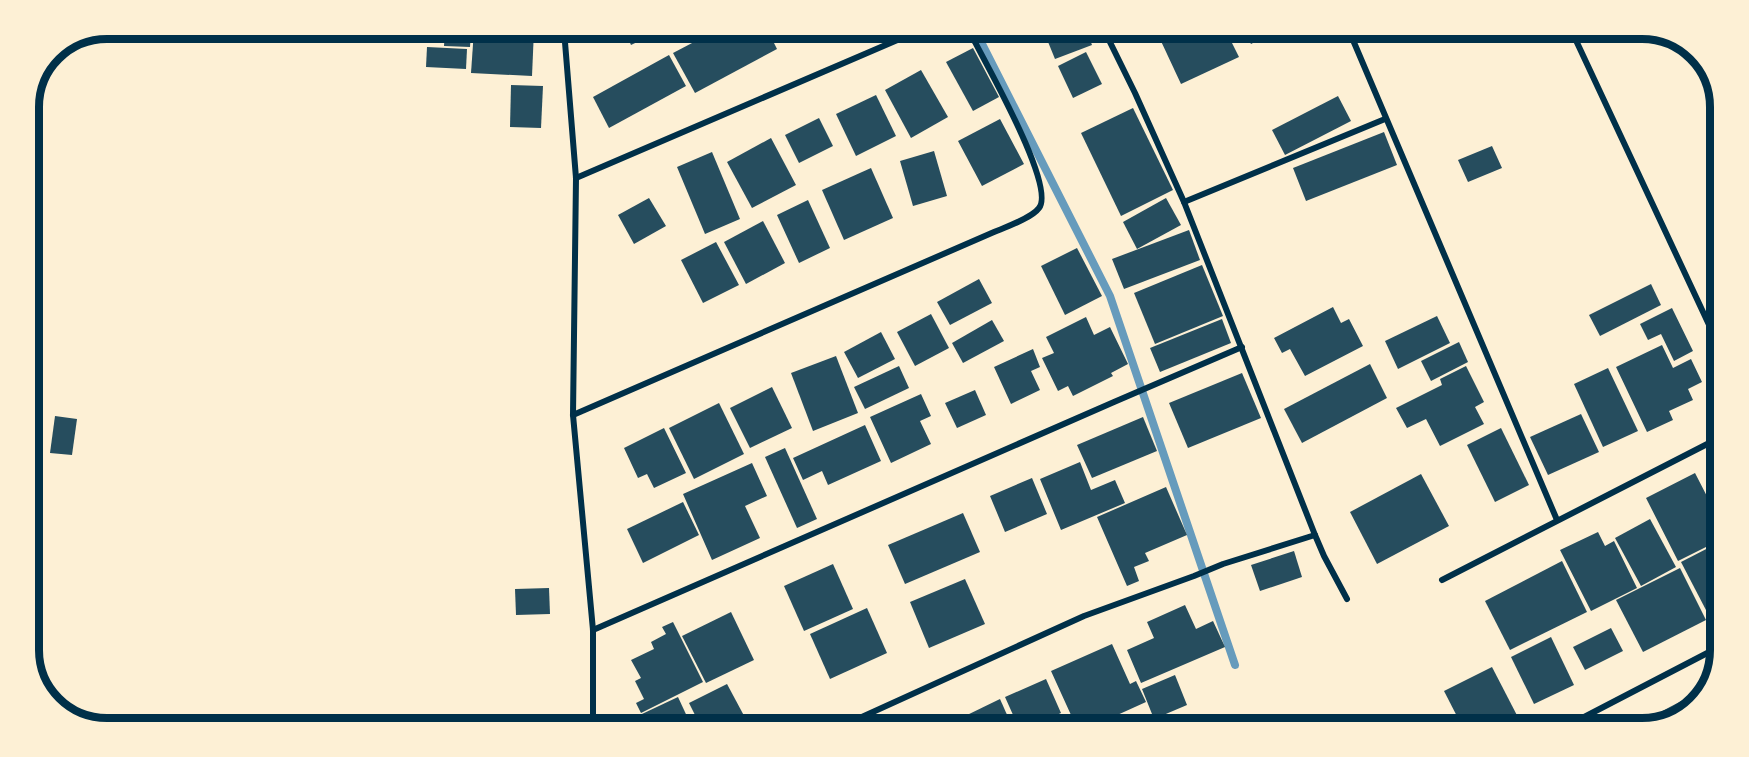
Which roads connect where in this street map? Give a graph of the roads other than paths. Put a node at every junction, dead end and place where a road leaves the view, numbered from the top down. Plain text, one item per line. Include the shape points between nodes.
1 (565, 39) edge
2 (900, 39) edge
3 (972, 39) edge
4 (1108, 39) edge
5 (1352, 39) edge
6 (1576, 39) edge
7 (1385, 119) junction
8 (576, 178) junction
9 (1184, 202) junction
10 (1710, 327) edge
11 (1242, 347) junction
12 (573, 415) junction
13 (1710, 443) edge
14 (1557, 520) junction
15 (1315, 535) junction
16 (1442, 580) dead end
17 (1347, 599) dead end
18 (593, 630) junction
19 (1710, 652) edge
20 (593, 718) edge
21 (860, 718) edge
22 (1582, 718) edge

1 - 8 street
2 - 8 street
3 - 12 street via 1026,143 1041,185 1041,207
4 - 9 street
5 - 7 street
6 - 10 street
7 - 9 street
7 - 14 street
8 - 12 street
9 - 11 street
11 - 15 street
11 - 18 street
12 - 18 street
13 - 14 street
14 - 16 street
15 - 17 street
15 - 21 street via 1223,564 1084,616
18 - 20 street
19 - 22 street

